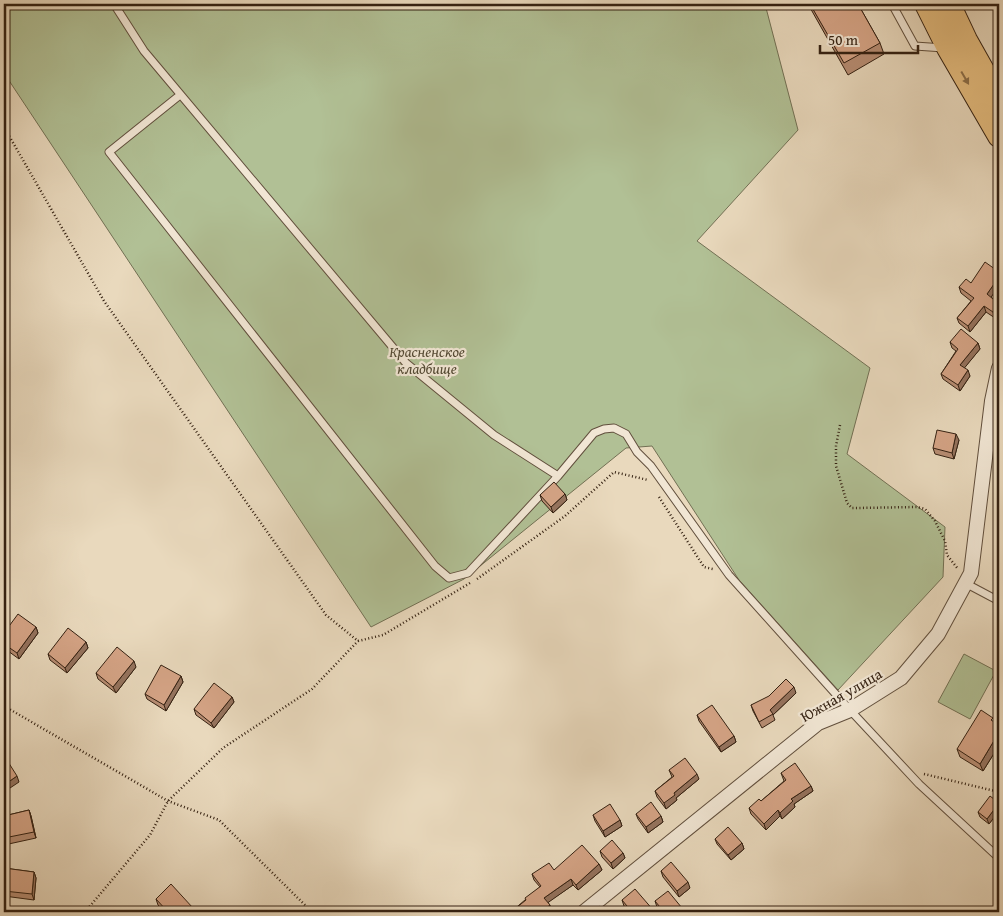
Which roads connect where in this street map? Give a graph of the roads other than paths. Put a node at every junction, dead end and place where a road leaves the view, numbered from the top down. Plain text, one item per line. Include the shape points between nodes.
1 (114, 4) edge
2 (892, 4) edge
3 (926, 4) edge
4 (949, 4) edge
5 (948, 48) junction
6 (180, 95) junction
7 (999, 98) edge
8 (999, 136) edge
9 (999, 368) edge
10 (558, 476) junction
11 (965, 583) junction
12 (999, 601) edge
13 (850, 710) junction
14 (999, 858) edge
15 (584, 912) edge

1 - 6 lane via 144,51
2 - 5 lane via 915,46
3 - 5 main road
4 - 7 main road
5 -> 8 main road
6 - 10 lane via 406,363 494,435
6 - 10 lane via 110,152 435,566 450,578 468,573
9 - 11 street, Южная улица via 971,573
10 - 13 lane via 594,433 614,428 626,434 729,575
11 - 12 lane
11 - 13 street, Южная улица via 938,634 901,678
13 - 14 lane via 910,774
13 - 15 street, Южная улица via 818,723

